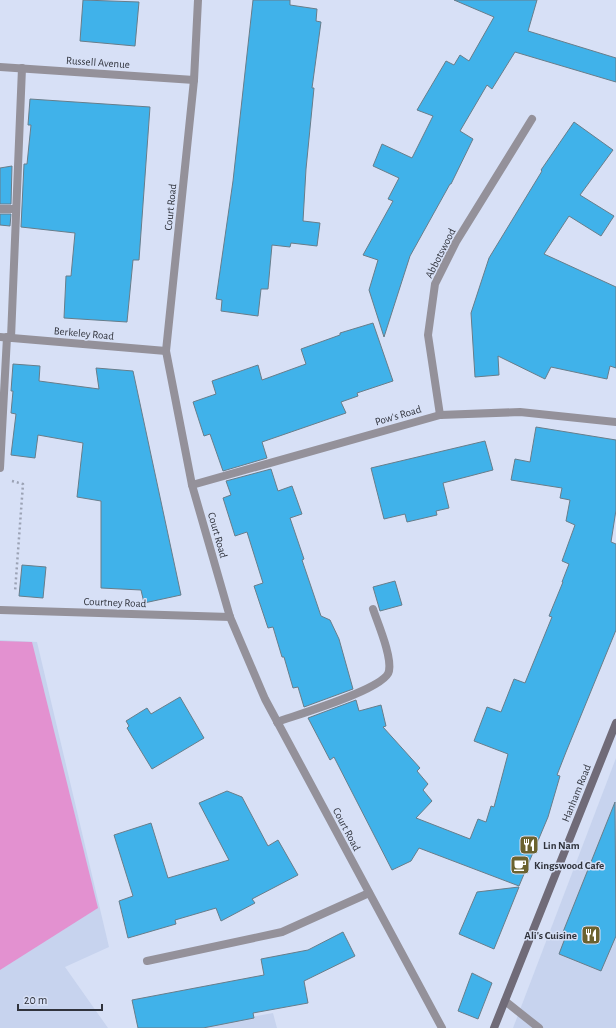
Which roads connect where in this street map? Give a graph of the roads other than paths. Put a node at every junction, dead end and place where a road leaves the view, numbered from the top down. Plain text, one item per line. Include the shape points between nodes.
1 (198, 0) edge
2 (0, 67) edge
3 (22, 68) junction
4 (194, 80) junction
5 (532, 119) dead end
6 (16, 208) junction
7 (0, 209) edge
8 (6, 337) edge
9 (166, 351) junction
10 (440, 415) junction
11 (616, 422) edge
12 (0, 468) edge
13 (192, 485) junction
14 (373, 609) dead end
15 (0, 610) edge
16 (230, 617) junction
17 (277, 722) junction
18 (616, 723) edge
19 (369, 893) junction
20 (147, 961) dead end
21 (504, 1001) junction
22 (442, 1028) edge
23 (494, 1028) edge
24 (540, 1028) edge

1 - 4 street, Court Road
2 - 3 street, Russell Avenue
3 - 4 street, Russell Avenue
3 - 6 street
4 - 9 street, Court Road
5 - 10 street, Abbotswood via 456,242 435,284 428,336
6 - 7 street
6 - 8 street
8 - 9 street, Berkeley Road
8 - 12 street
9 - 13 street, Court Road
10 - 11 street, Pow's Road via 520,412
10 - 13 street, Pow's Road
13 - 16 street, Court Road
14 - 17 street via 390,663 389,673 367,690
15 - 16 street, Courtney Road
16 - 17 street, Court Road
17 - 19 street, Court Road
18 - 21 main road, Hanham Road
19 - 20 street via 282,932
19 - 22 street, Court Road
21 - 23 main road, Hanham Road
21 - 24 street

